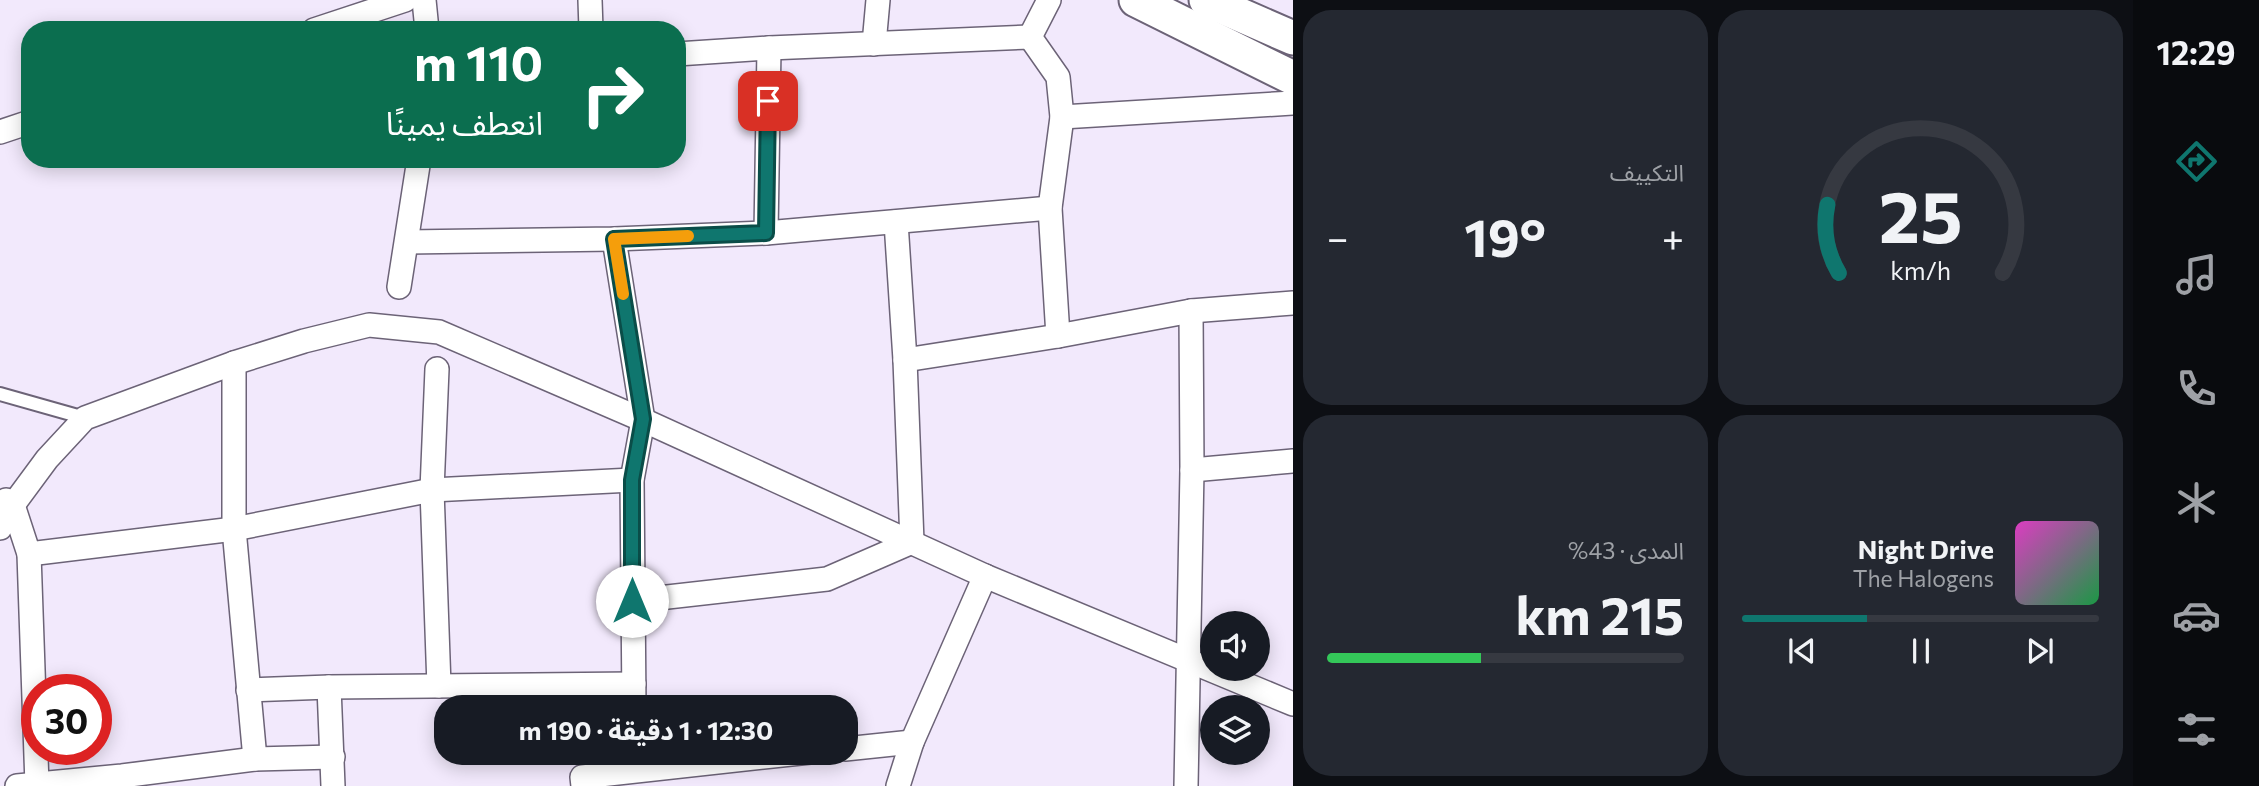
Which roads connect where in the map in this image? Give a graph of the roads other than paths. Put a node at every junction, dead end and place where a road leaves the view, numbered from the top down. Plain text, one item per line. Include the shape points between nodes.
1 (405, 0) edge
2 (424, 0) edge
3 (590, 0) edge
4 (878, 0) edge
5 (1049, 0) edge
6 (1136, 0) edge
7 (1206, 0) edge
8 (341, 21) edge
9 (426, 21) edge
10 (591, 21) edge
11 (1030, 37) junction
12 (1293, 38) edge
13 (874, 44) junction
14 (769, 48) junction
15 (686, 53) edge
16 (1293, 79) edge
17 (1293, 103) edge
18 (1062, 117) junction
19 (21, 125) edge
20 (0, 132) edge
21 (418, 168) edge
22 (1050, 208) junction
23 (896, 222) junction
24 (766, 233) junction
25 (614, 239) junction
26 (407, 242) junction
27 (399, 287) dead end
28 (1293, 303) edge
29 (1191, 312) junction
30 (1058, 336) junction
31 (905, 360) junction
32 (234, 363) junction
33 (437, 369) dead end
34 (0, 394) edge
35 (85, 418) junction
36 (643, 419) junction
37 (1293, 461) edge
38 (1192, 470) junction
39 (632, 480) junction
40 (432, 490) junction
41 (7, 500) edge
42 (0, 528) edge
43 (234, 529) junction
44 (912, 542) junction
45 (29, 554) junction
46 (985, 576) junction
47 (632, 601) junction
48 (1188, 659) junction
49 (634, 684) junction
50 (439, 686) junction
51 (329, 687) junction
52 (248, 690) junction
53 (634, 695) edge
54 (1293, 704) edge
55 (912, 742) junction
56 (858, 748) edge
57 (332, 757) junction
58 (255, 758) junction
59 (621, 765) edge
60 (122, 781) edge
61 (27, 785) edge
62 (333, 786) edge
63 (583, 786) edge
64 (898, 786) edge
65 (1186, 786) edge

1 - 8 street
2 - 9 street
3 - 10 street
4 - 13 street
5 - 11 street
6 - 16 main road
7 - 12 main road
11 - 13 street
11 - 18 street via 1058,77
13 - 14 street
14 - 15 street
14 - 24 street
17 - 18 street
18 - 22 street
19 - 20 street
21 - 26 street
22 - 23 street
22 - 30 street
23 - 24 street
23 - 31 street
24 - 25 street
25 - 26 street
25 - 36 street
26 - 27 street
28 - 29 street
29 - 30 street
29 - 38 street
30 - 31 street
31 - 44 street
32 - 35 street
32 - 36 street via 369,325 408,327 439,332
32 - 43 street
33 - 40 street
34 - 35 lane
35 - 41 street
36 - 39 street
36 - 44 street
37 - 38 street
38 - 48 street
39 - 40 street
39 - 47 street
40 - 43 street
40 - 50 street
41 - 42 street
41 - 45 street
43 - 45 street
43 - 52 street
44 - 46 street
44 - 47 street via 827,579
45 - 61 street
46 - 48 street
46 - 55 street
47 - 49 street
48 - 54 street
48 - 65 street
49 - 50 street
49 - 53 street
50 - 51 street
51 - 52 street
51 - 57 street
52 - 58 street
55 - 56 street
55 - 64 street
57 - 58 street
57 - 62 street
58 - 60 street
59 - 63 street via 582,777
60 - 61 street

